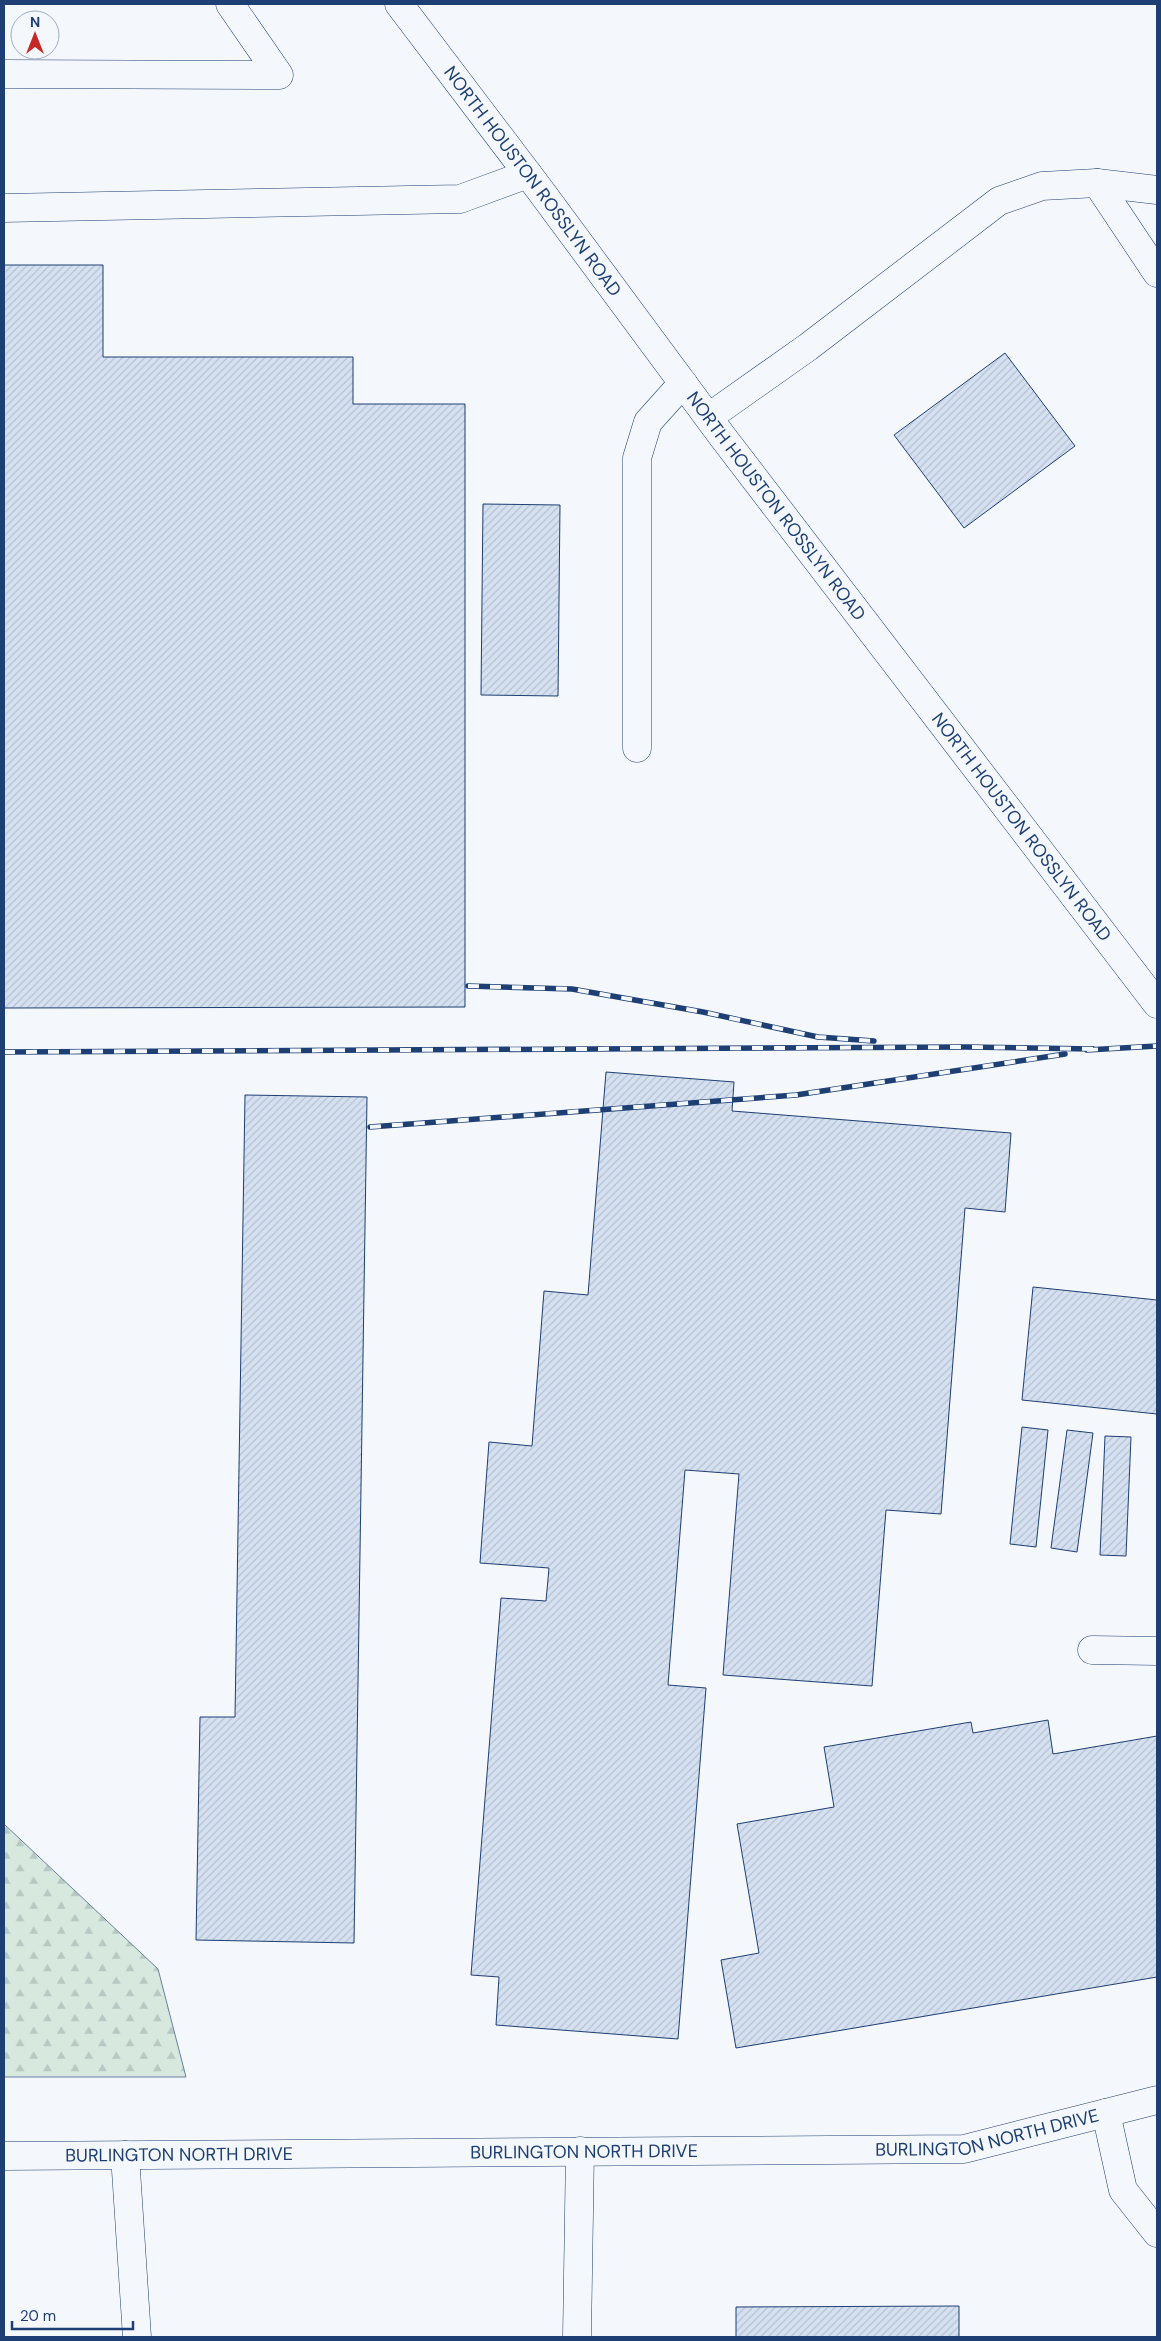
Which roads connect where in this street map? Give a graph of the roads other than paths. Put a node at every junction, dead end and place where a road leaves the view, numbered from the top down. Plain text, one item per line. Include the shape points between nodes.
1 (230, 4) edge
2 (399, 4) edge
3 (4, 74) edge
4 (528, 174) junction
5 (1097, 183) junction
6 (1157, 190) edge
7 (4, 208) edge
8 (1157, 273) edge
9 (683, 383) junction
10 (709, 417) junction
11 (637, 748) dead end
12 (1157, 1004) edge
13 (1092, 1650) dead end
14 (1157, 1652) edge
15 (1157, 2100) edge
16 (1106, 2113) junction
17 (580, 2151) junction
18 (125, 2155) junction
19 (4, 2156) edge
20 (1157, 2233) edge
21 (137, 2337) edge
22 (576, 2337) edge

1 - 3 street via 279,75
2 - 4 street, NORTH HOUSTON ROSSLYN ROAD
4 - 7 street via 460,199
4 - 9 street, NORTH HOUSTON ROSSLYN ROAD
5 - 6 street
5 - 8 street
5 - 10 street via 1042,186 999,201 808,347
9 - 10 street, NORTH HOUSTON ROSSLYN ROAD
9 - 11 street via 648,422 637,458
10 - 12 street, NORTH HOUSTON ROSSLYN ROAD
13 - 14 street
15 - 16 street, BURLINGTON NORTH DRIVE
16 - 17 street, BURLINGTON NORTH DRIVE via 964,2149
16 - 20 street via 1123,2190
17 - 18 street, BURLINGTON NORTH DRIVE
17 - 22 street
18 - 19 street, BURLINGTON NORTH DRIVE
18 - 21 street

